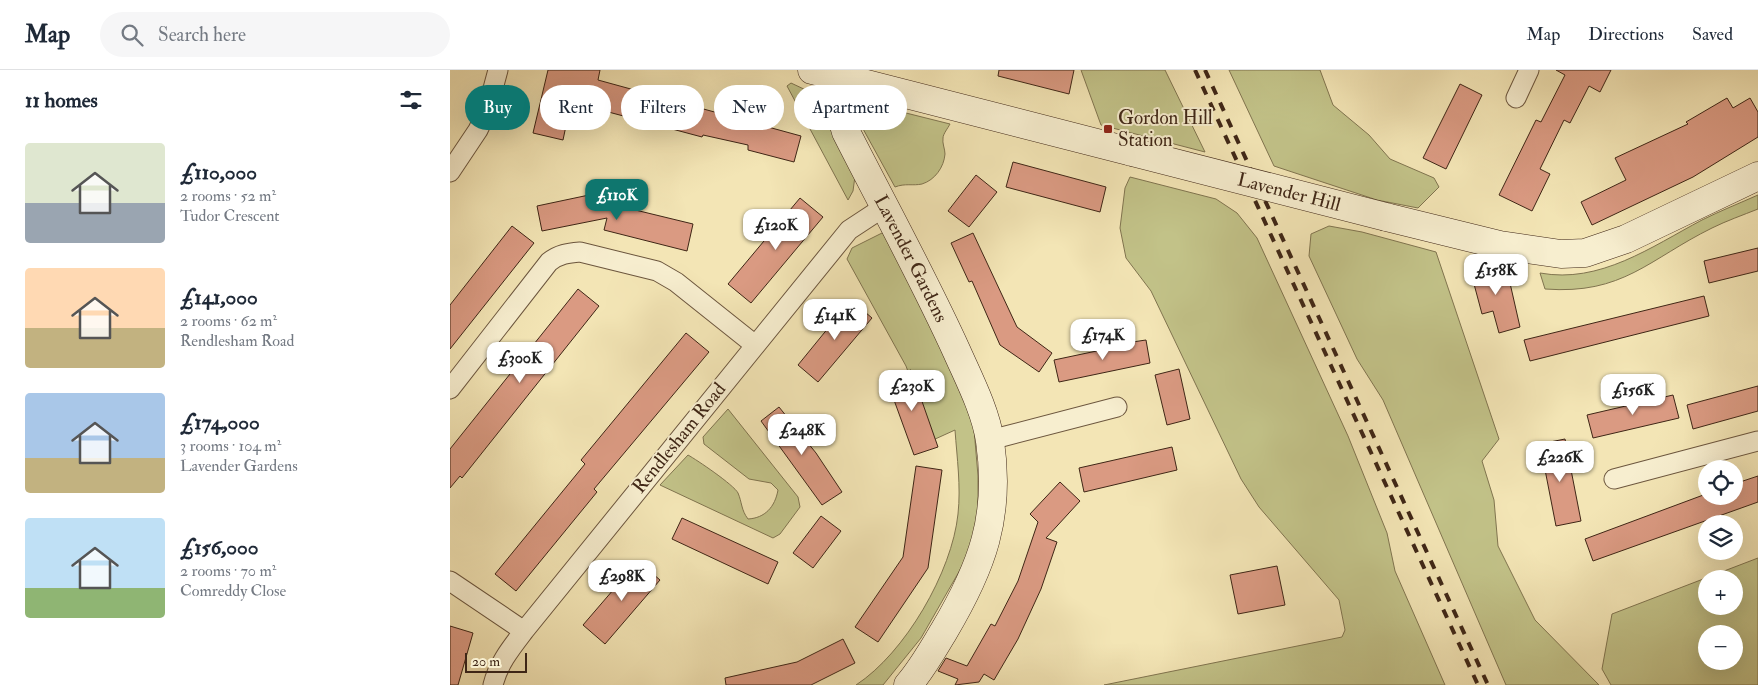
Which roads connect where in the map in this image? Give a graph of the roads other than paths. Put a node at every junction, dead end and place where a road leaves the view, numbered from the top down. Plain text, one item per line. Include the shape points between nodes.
1 (498, 70) edge
2 (812, 70) edge
3 (1529, 70) edge
4 (845, 78) junction
5 (1516, 98) dead end
6 (450, 172) edge
7 (1758, 176) edge
8 (884, 207) junction
9 (755, 345) junction
10 (450, 389) edge
11 (1118, 407) dead end
12 (990, 440) junction
13 (1758, 441) edge
14 (1614, 479) dead end
15 (450, 581) edge
16 (524, 631) junction
17 (492, 685) edge
18 (908, 685) edge

1 - 6 street via 487,112
2 - 4 street, Lavender Hill
3 - 5 street
4 - 7 street, Lavender Hill, bridge via 1500,246 1561,254 1585,253 1626,239
4 - 8 street, Lavender Gardens via 839,108 841,118
8 - 9 street, Rendlesham Road via 849,230
8 - 12 street, Lavender Gardens via 940,313 973,388
9 - 10 street via 676,282 657,271 570,252 549,262
9 - 16 street, Rendlesham Road
11 - 12 street
12 - 18 street, Lavender Gardens via 993,496 986,543 966,594
13 - 14 street
15 - 16 street
16 - 17 street, Rendlesham Road via 505,656

